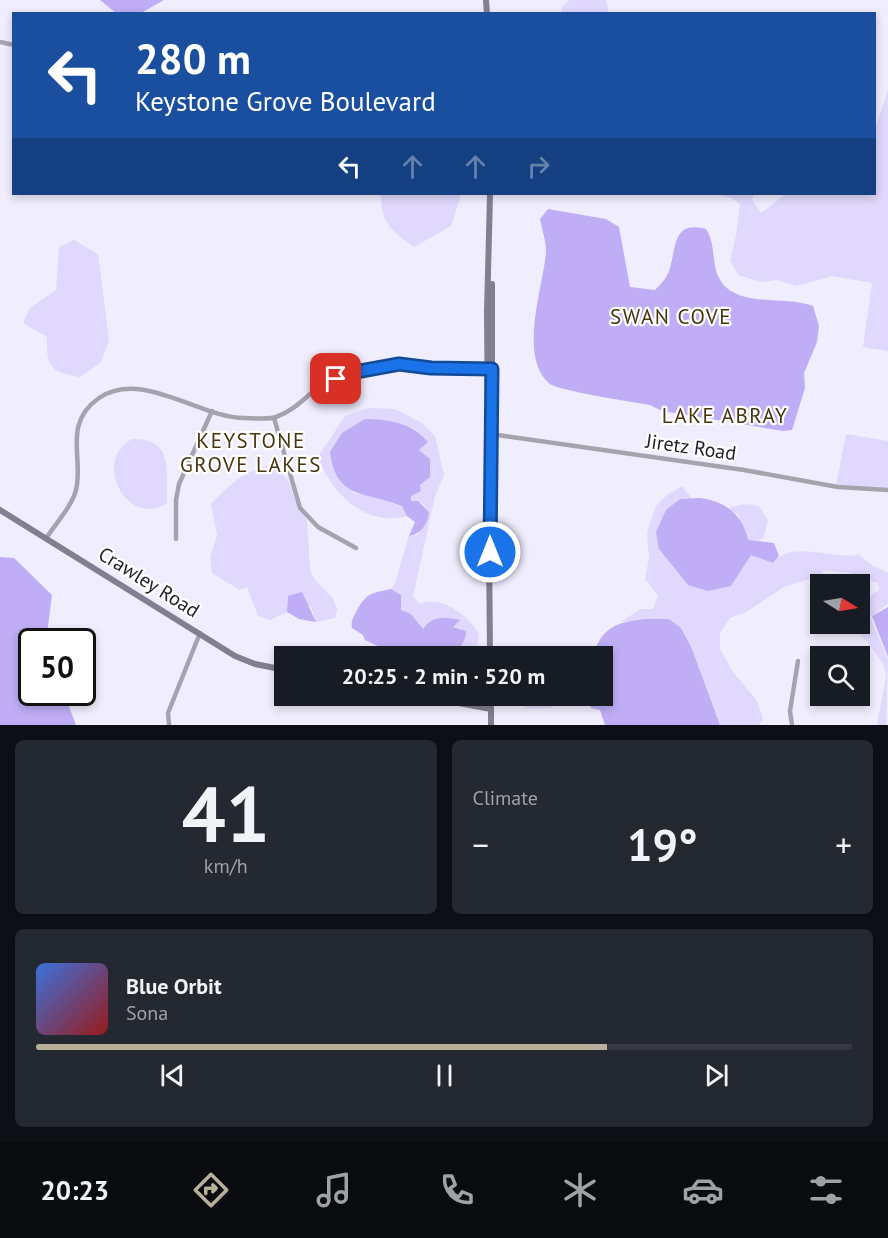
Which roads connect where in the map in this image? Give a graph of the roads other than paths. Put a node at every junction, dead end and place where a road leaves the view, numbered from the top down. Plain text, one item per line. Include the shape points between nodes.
1 (490, 195) edge
2 (490, 369) junction
3 (212, 411) junction
4 (274, 418) junction
5 (490, 434) junction
6 (888, 490) edge
7 (0, 510) edge
8 (47, 537) junction
9 (176, 539) dead end
10 (356, 548) dead end
11 (200, 633) junction
12 (490, 646) edge
13 (798, 661) dead end
14 (274, 668) edge
15 (475, 706) edge
16 (491, 709) joint
17 (169, 725) edge
18 (491, 725) edge
19 (792, 725) edge

1 - 2 main road
2 - 4 street via 399,364 350,373 321,385 299,405
2 - 5 main road
3 - 4 street via 240,418
3 - 8 street via 183,399 137,391 110,393 98,399 79,426 74,443 79,474 75,494
3 - 9 street via 180,484
4 - 10 street via 300,508 318,527
5 - 6 street, Jiretz Road via 838,487
5 - 12 main road
7 - 8 main road, Crawley Road
8 - 11 main road, Crawley Road
11 - 14 main road, Crawley Road via 235,656
11 - 17 street via 168,712
13 - 19 street via 790,711
15 - 16 main road
16 - 18 main road

